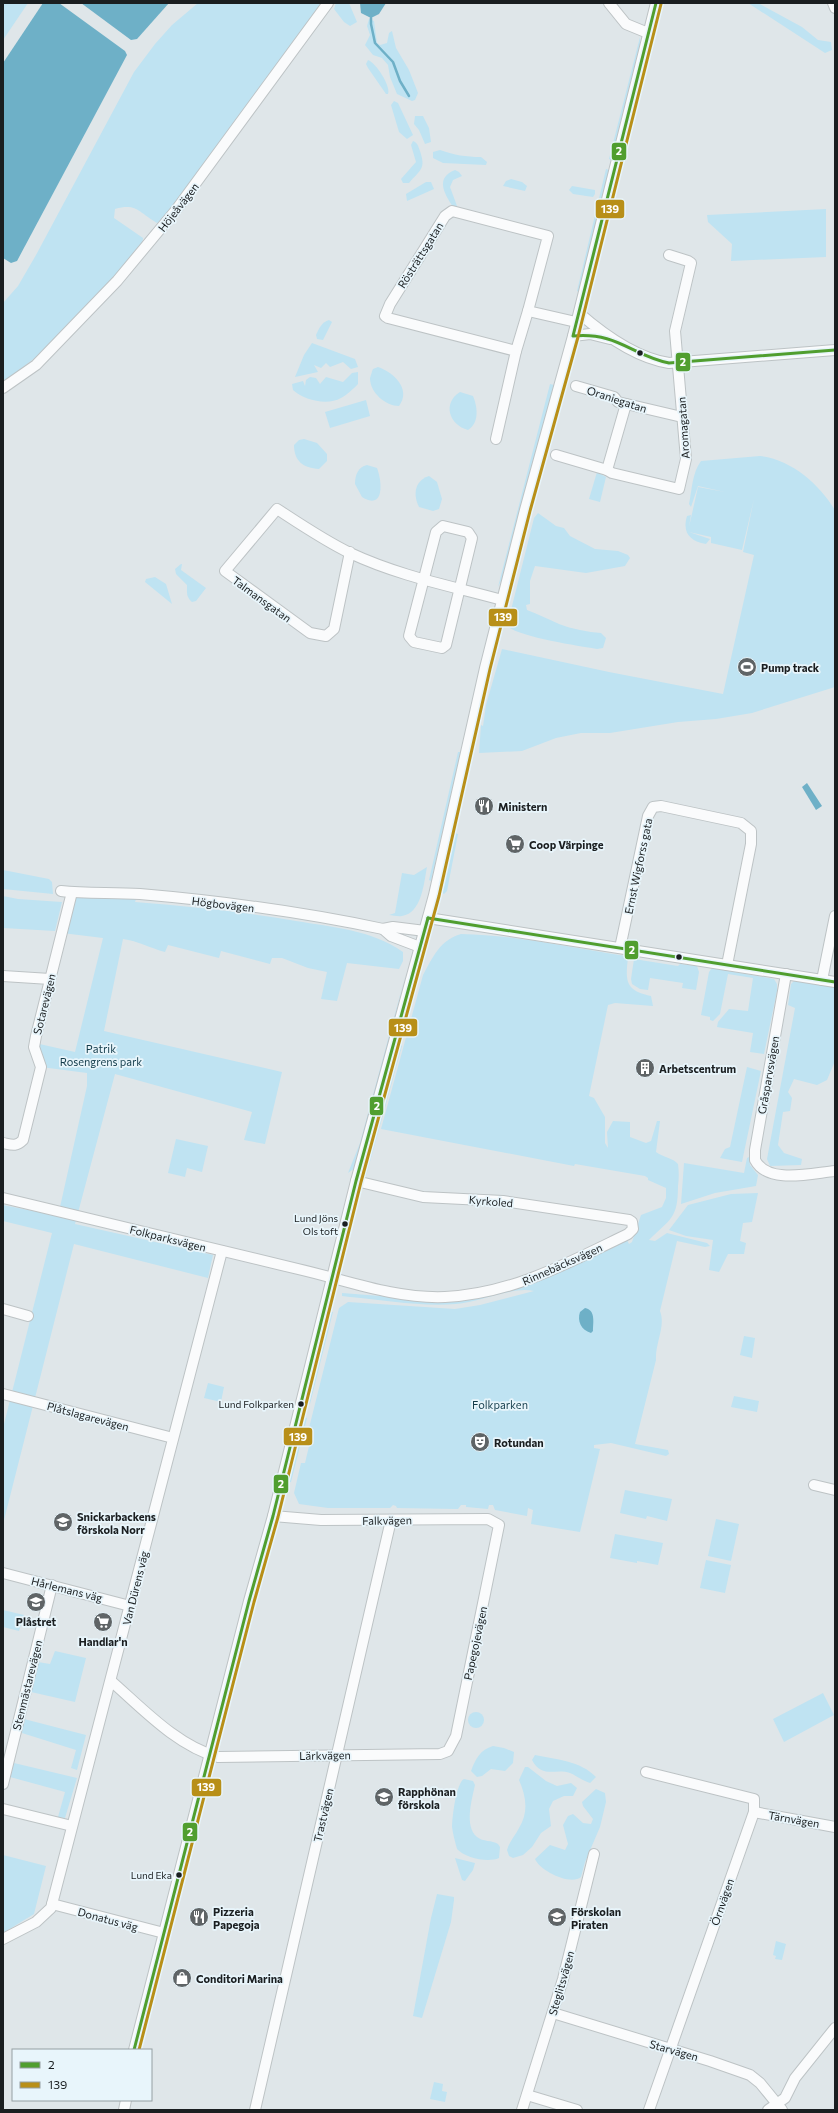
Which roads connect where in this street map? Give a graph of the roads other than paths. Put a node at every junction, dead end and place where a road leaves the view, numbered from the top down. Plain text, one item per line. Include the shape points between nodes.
1 (328, 3) edge
2 (609, 3) edge
3 (656, 3) edge
4 (833, 3) edge
5 (835, 8) edge
6 (648, 33) junction
7 (669, 256) dead end
8 (528, 311) junction
9 (577, 318) junction
10 (573, 336) junction
11 (618, 341) junction
12 (835, 350) edge
13 (516, 351) junction
14 (678, 363) junction
15 (576, 386) dead end
16 (3, 388) edge
17 (626, 404) junction
18 (682, 417) junction
19 (496, 439) dead end
20 (556, 455) dead end
21 (607, 470) junction
22 (350, 552) junction
23 (422, 580) junction
24 (458, 589) junction
25 (502, 600) junction
26 (61, 891) dead end
27 (72, 892) junction
28 (835, 916) edge
29 (428, 918) junction
30 (383, 929) junction
31 (425, 931) junction
32 (420, 947) junction
33 (620, 948) junction
34 (727, 965) junction
35 (786, 974) junction
36 (3, 976) edge
37 (50, 979) junction
38 (822, 980) junction
39 (835, 982) edge
40 (3, 1144) edge
41 (835, 1171) edge
42 (356, 1181) junction
43 (3, 1198) edge
44 (626, 1219) joint
45 (222, 1251) junction
46 (332, 1278) junction
47 (3, 1309) edge
48 (28, 1316) dead end
49 (3, 1394) edge
50 (174, 1438) junction
51 (814, 1485) dead end
52 (835, 1490) edge
53 (273, 1516) junction
54 (391, 1520) junction
55 (499, 1525) joint
56 (3, 1573) edge
57 (52, 1585) junction
58 (130, 1606) junction
59 (111, 1681) junction
60 (337, 1754) junction
61 (440, 1754) joint
62 (211, 1755) junction
63 (646, 1772) dead end
64 (3, 1784) edge
65 (3, 1809) edge
66 (754, 1812) junction
67 (72, 1826) junction
68 (835, 1826) edge
69 (594, 1854) dead end
70 (53, 1902) junction
71 (164, 1933) junction
72 (3, 1939) edge
73 (553, 2013) junction
74 (835, 2028) edge
75 (134, 2049) edge
76 (671, 2050) junction
77 (527, 2095) junction
78 (780, 2107) edge
79 (255, 2110) edge
80 (522, 2110) edge
81 (577, 2110) edge
82 (649, 2110) edge
83 (768, 2110) edge

1 - 16 street, Höjeåvägen via 176,210 117,281 36,365
2 - 6 street via 626,24
3 - 6 street
4 - 5 street
6 - 9 street
7 - 14 street, Aromagatan via 688,260 691,264 675,331
8 - 9 street
8 - 13 street, Rösträttsgatan
8 - 13 street, Rösträttsgatan via 548,236 452,211 445,216 385,312 388,318
9 - 10 street
9 - 11 street via 592,324
10 - 11 street via 590,334
10 - 25 street
11 - 14 street via 653,360
12 - 14 street
13 - 19 street, Rösträttsgatan
14 - 18 street, Aromagatan
15 - 17 street, Oraniegatan via 614,397 618,402
17 - 18 street, Oraniegatan
17 - 21 street
18 - 21 street, Aromagatan via 686,459 679,490
20 - 21 street, Aromagatan
22 - 22 street, Talmansgatan via 276,509 225,571 310,633 326,636 334,629
22 - 23 street, Talmansgatan
23 - 24 street, Talmansgatan
23 - 24 street via 436,532 443,526 468,532 472,538
23 - 24 street via 409,636 414,642 444,648
24 - 25 street, Talmansgatan
25 - 29 street
26 - 27 street, Högbovägen
27 - 30 street, Högbovägen via 138,894 234,905
27 - 37 street, Sotarevägen
28 - 38 street
29 - 31 street
29 - 33 street
30 - 31 street, Högbovägen via 393,927
30 - 32 street, Högbovägen via 391,936
31 - 32 street
32 - 42 street
33 - 34 street
33 - 34 street, Ernst Wigforss gata via 648,816 653,807 661,806 741,824 751,831 751,844
34 - 35 street
35 - 38 street
35 - 41 street, Gråsparvsvägen via 755,1160 765,1171 783,1176
36 - 37 street
37 - 40 street, Sotarevägen via 34,1047 41,1067 23,1140 13,1146
38 - 39 street
42 - 44 street, Kyrkoled via 423,1196 503,1201
42 - 46 street
43 - 45 street, Folkparksvägen
44 - 46 street, Rinnebäcksvägen via 633,1225 628,1234 541,1276 480,1292 445,1297 421,1296 357,1286
45 - 46 street, Folkparksvägen
45 - 50 street, Van Dürens väg
46 - 53 street
47 - 48 street
49 - 50 street, Plåtslagarevägen
50 - 58 street, Van Dürens väg
51 - 52 street
53 - 54 street, Falkvägen via 321,1520
53 - 62 street
54 - 55 street, Falkvägen via 488,1519
54 - 60 street, Trastvägen
55 - 61 street, Papegojevägen via 456,1736 448,1751
56 - 57 street, Hårlemans väg
57 - 58 street, Hårlemans väg
57 - 64 street, Stenmästarevägen
58 - 59 street, Van Dürens väg
59 - 62 street via 170,1733
59 - 67 street, Van Dürens väg
60 - 61 street, Lärkvägen
60 - 62 street, Lärkvägen via 218,1757
60 - 79 street, Trastvägen
62 - 71 street
63 - 66 street via 754,1799
65 - 67 street
66 - 68 street, Tärnvägen
66 - 76 street, Örnvägen
67 - 70 street, Van Dürens väg
69 - 73 street, Steglitsvägen
70 - 71 street, Donatus väg
70 - 72 street via 48,1912 36,1922
71 - 75 street
73 - 76 street, Starvägen
73 - 77 street, Steglitsvägen
74 - 78 street via 795,2078
76 - 78 street, Starvägen via 750,2075
76 - 82 street, Örnvägen
77 - 80 street, Steglitsvägen
77 - 81 street
78 - 83 street

